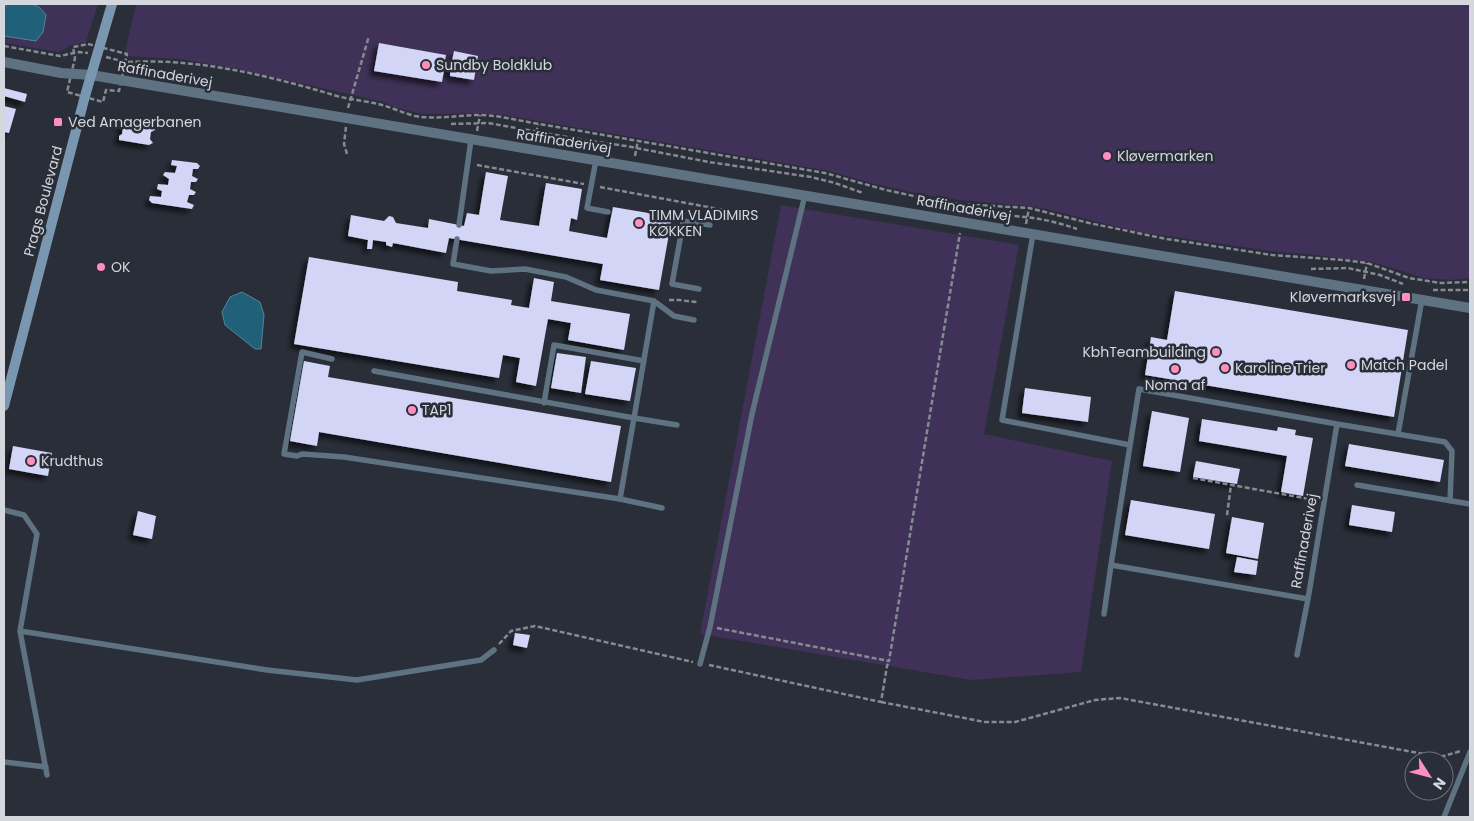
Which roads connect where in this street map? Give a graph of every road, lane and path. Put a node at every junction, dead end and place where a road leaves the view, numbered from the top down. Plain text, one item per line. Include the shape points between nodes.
1 (112, 4) edge
2 (368, 36) dead end
3 (4, 46) edge
4 (97, 55) junction
5 (4, 62) edge
6 (124, 62) junction
7 (91, 75) junction
8 (203, 82) dead end
9 (351, 99) junction
10 (339, 107) dead end
11 (348, 113) junction
12 (480, 115) junction
13 (479, 123) junction
14 (444, 124) dead end
15 (538, 124) junction
16 (537, 131) junction
17 (471, 140) junction
18 (638, 140) junction
19 (637, 148) junction
20 (347, 154) dead end
21 (596, 160) junction
22 (468, 163) junction
23 (592, 185) junction
24 (867, 195) dead end
25 (805, 196) junction
26 (1029, 208) junction
27 (608, 212) dead end
28 (1047, 212) junction
29 (751, 215) dead end
30 (985, 215) dead end
31 (1028, 217) junction
32 (1045, 219) junction
33 (961, 222) junction
34 (459, 225) dead end
35 (710, 225) dead end
36 (1081, 231) dead end
37 (1033, 234) junction
38 (457, 239) dead end
39 (1368, 263) junction
40 (1309, 270) dead end
41 (1366, 272) junction
42 (1409, 278) junction
43 (1470, 282) edge
44 (699, 289) dead end
45 (1432, 290) dead end
46 (1470, 290) edge
47 (1422, 299) junction
48 (654, 301) junction
49 (697, 302) dead end
50 (1470, 308) edge
51 (694, 320) dead end
52 (332, 358) dead end
53 (644, 362) junction
54 (374, 371) dead end
55 (11, 380) junction
56 (4, 388) edge
57 (544, 403) junction
58 (4, 406) edge
59 (634, 418) junction
60 (1337, 424) junction
61 (677, 425) dead end
62 (1398, 434) junction
63 (1130, 445) junction
64 (1193, 478) dead end
65 (1357, 484) dead end
66 (1231, 485) junction
67 (620, 499) junction
68 (1450, 501) junction
69 (1324, 502) junction
70 (1470, 504) edge
71 (662, 508) dead end
72 (4, 510) edge
73 (1227, 515) dead end
74 (1111, 566) junction
75 (1308, 599) junction
76 (1104, 614) dead end
77 (710, 627) junction
78 (20, 631) junction
79 (494, 650) joint
80 (1297, 655) dead end
81 (889, 661) junction
82 (700, 664) junction
83 (881, 702) junction
84 (1463, 750) dead end
85 (1470, 752) edge
86 (4, 762) edge
87 (46, 767) junction
88 (47, 776) dead end
89 (1444, 817) edge

1 - 4 street, Prags Boulevard
2 - 9 path
3 - 4 path via 60,56 80,52
4 - 6 path
4 - 7 street, Prags Boulevard
5 - 7 street
6 - 8 path
6 - 9 path via 156,60 230,70 291,82
7 - 11 street, Raffinaderivej
7 - 55 street, Prags Boulevard
9 - 11 path
9 - 12 path via 422,117
10 - 11 path
11 - 17 street, Raffinaderivej
11 - 20 path via 344,144
12 - 13 path
12 - 15 path
13 - 14 path
13 - 16 path
15 - 16 path
15 - 18 path
16 - 19 path
17 - 21 street, Raffinaderivej
17 - 22 lane
18 - 19 path
18 - 26 path via 825,173 922,198 958,204
19 - 24 path via 810,177
21 - 23 lane
21 - 25 street, Raffinaderivej
22 - 23 path
22 - 34 lane
23 - 27 lane via 588,208
23 - 29 path
25 - 33 street, Raffinaderivej
25 - 77 lane via 752,414
26 - 28 path
26 - 31 path
28 - 32 path
28 - 39 path via 1167,239 1272,255
30 - 31 path
31 - 32 path
32 - 36 path
33 - 37 street, Raffinaderivej
33 - 81 path
35 - 44 lane via 683,221 672,284
37 - 47 street, Raffinaderivej
37 - 63 lane via 1002,420
38 - 48 lane via 453,264 490,271 525,269 566,277 596,290
39 - 41 path
39 - 42 path
40 - 41 path via 1348,268
41 - 42 path via 1407,285
42 - 43 path via 1441,283
45 - 46 path
47 - 50 street, Raffinaderivej
47 - 62 lane
48 - 49 path
48 - 51 lane via 674,316
48 - 53 lane
52 - 67 lane via 302,352 284,454 344,457
53 - 57 lane via 554,344
53 - 59 lane
54 - 57 lane
55 - 56 street
55 - 58 street, Prags Boulevard
57 - 59 lane
59 - 61 lane
59 - 67 lane
60 - 62 lane
60 - 63 lane via 1139,388
60 - 69 lane, Raffinaderivej
62 - 68 lane via 1445,442 1452,451
63 - 74 lane
64 - 66 path
65 - 68 lane
66 - 69 path
66 - 73 path
67 - 71 lane
68 - 70 lane
69 - 75 lane, Raffinaderivej
72 - 78 lane via 24,515 37,534
74 - 75 lane, Raffinaderivej
74 - 76 lane
75 - 80 lane
77 - 81 path
77 - 82 lane
78 - 79 lane via 267,670 357,680 481,660
78 - 87 lane
79 - 82 path via 511,630 535,626
81 - 83 path
82 - 83 path
83 - 84 path via 985,722 1015,722 1095,700 1120,698 1440,757
85 - 89 lane
86 - 87 lane
87 - 88 lane

